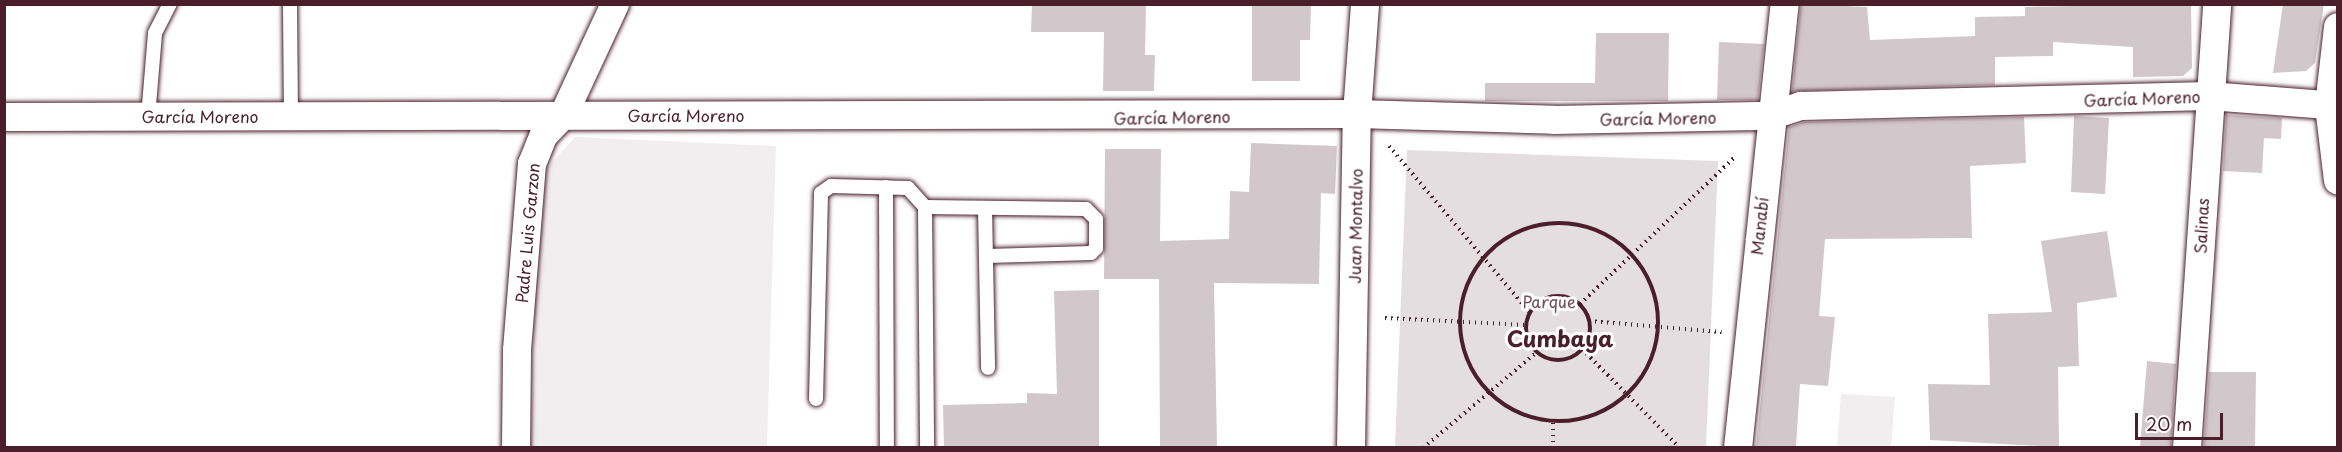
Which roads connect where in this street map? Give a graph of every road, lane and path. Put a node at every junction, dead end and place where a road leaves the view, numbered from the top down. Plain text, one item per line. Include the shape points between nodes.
1 (170, 4) edge
2 (290, 4) edge
3 (615, 4) edge
4 (1365, 4) edge
5 (1785, 4) edge
6 (2217, 4) edge
7 (2337, 27) edge
8 (2209, 96) junction
9 (2333, 106) edge
10 (564, 114) junction
11 (1357, 114) junction
12 (291, 116) junction
13 (1770, 116) junction
14 (4, 117) edge
15 (148, 117) junction
16 (1389, 146) dead end
17 (1736, 156) dead end
18 (2337, 180) edge
19 (886, 188) junction
20 (925, 207) junction
21 (985, 208) junction
22 (1632, 254) junction
23 (987, 256) junction
24 (1483, 258) junction
25 (1580, 304) junction
26 (1530, 313) junction
27 (1385, 318) dead end
28 (1589, 321) junction
29 (1459, 322) junction
30 (1526, 325) junction
31 (1659, 328) junction
32 (1726, 332) dead end
33 (1582, 350) junction
34 (1537, 352) junction
35 (988, 368) dead end
36 (1488, 392) junction
37 (1627, 394) junction
38 (816, 399) dead end
39 (1553, 420) junction
40 (516, 447) edge
41 (887, 447) edge
42 (927, 447) edge
43 (1351, 447) edge
44 (1423, 447) edge
45 (1553, 447) edge
46 (1680, 447) edge
47 (1738, 447) edge
48 (2187, 447) edge

1 - 15 lane via 155,33
2 - 12 lane
3 - 10 street, Padre Luis Garzon
4 - 11 street, Juan Montalvo
5 - 13 street, Manabí
6 - 8 street, Salinas
7 - 9 street
8 - 9 street, García Moreno
8 - 13 street, García Moreno via 1801,106
8 - 48 street, Salinas
9 - 18 street
10 - 11 street, García Moreno
10 - 12 street, García Moreno
10 - 40 street, Padre Luis Garzon via 544,135 532,164 517,350
11 - 13 street, García Moreno via 1554,120
11 - 43 street, Juan Montalvo
12 - 15 street, García Moreno
13 - 47 street, Manabí
14 - 15 street, García Moreno
16 - 24 path
17 - 22 path
19 - 20 lane via 916,192
19 - 38 lane via 831,186 821,193
19 - 41 lane
20 - 21 lane
20 - 42 lane
21 - 23 lane
21 - 23 lane via 1086,208 1096,219 1098,231 1091,253
22 - 24 path via 1593,228 1561,223 1522,230
22 - 25 path
22 - 31 path via 1653,289
23 - 35 lane
24 - 26 path
24 - 29 path via 1470,277
25 - 26 path via 1552,297
25 - 28 path
26 - 30 path
27 - 29 path
28 - 31 path
28 - 33 path
29 - 30 path
29 - 36 path via 1467,359
30 - 34 path
31 - 32 path
31 - 37 path via 1650,360
33 - 34 path via 1565,360
33 - 37 path
34 - 36 path
36 - 39 path via 1521,414
36 - 44 path
37 - 39 path via 1586,417
37 - 46 path
39 - 45 path

